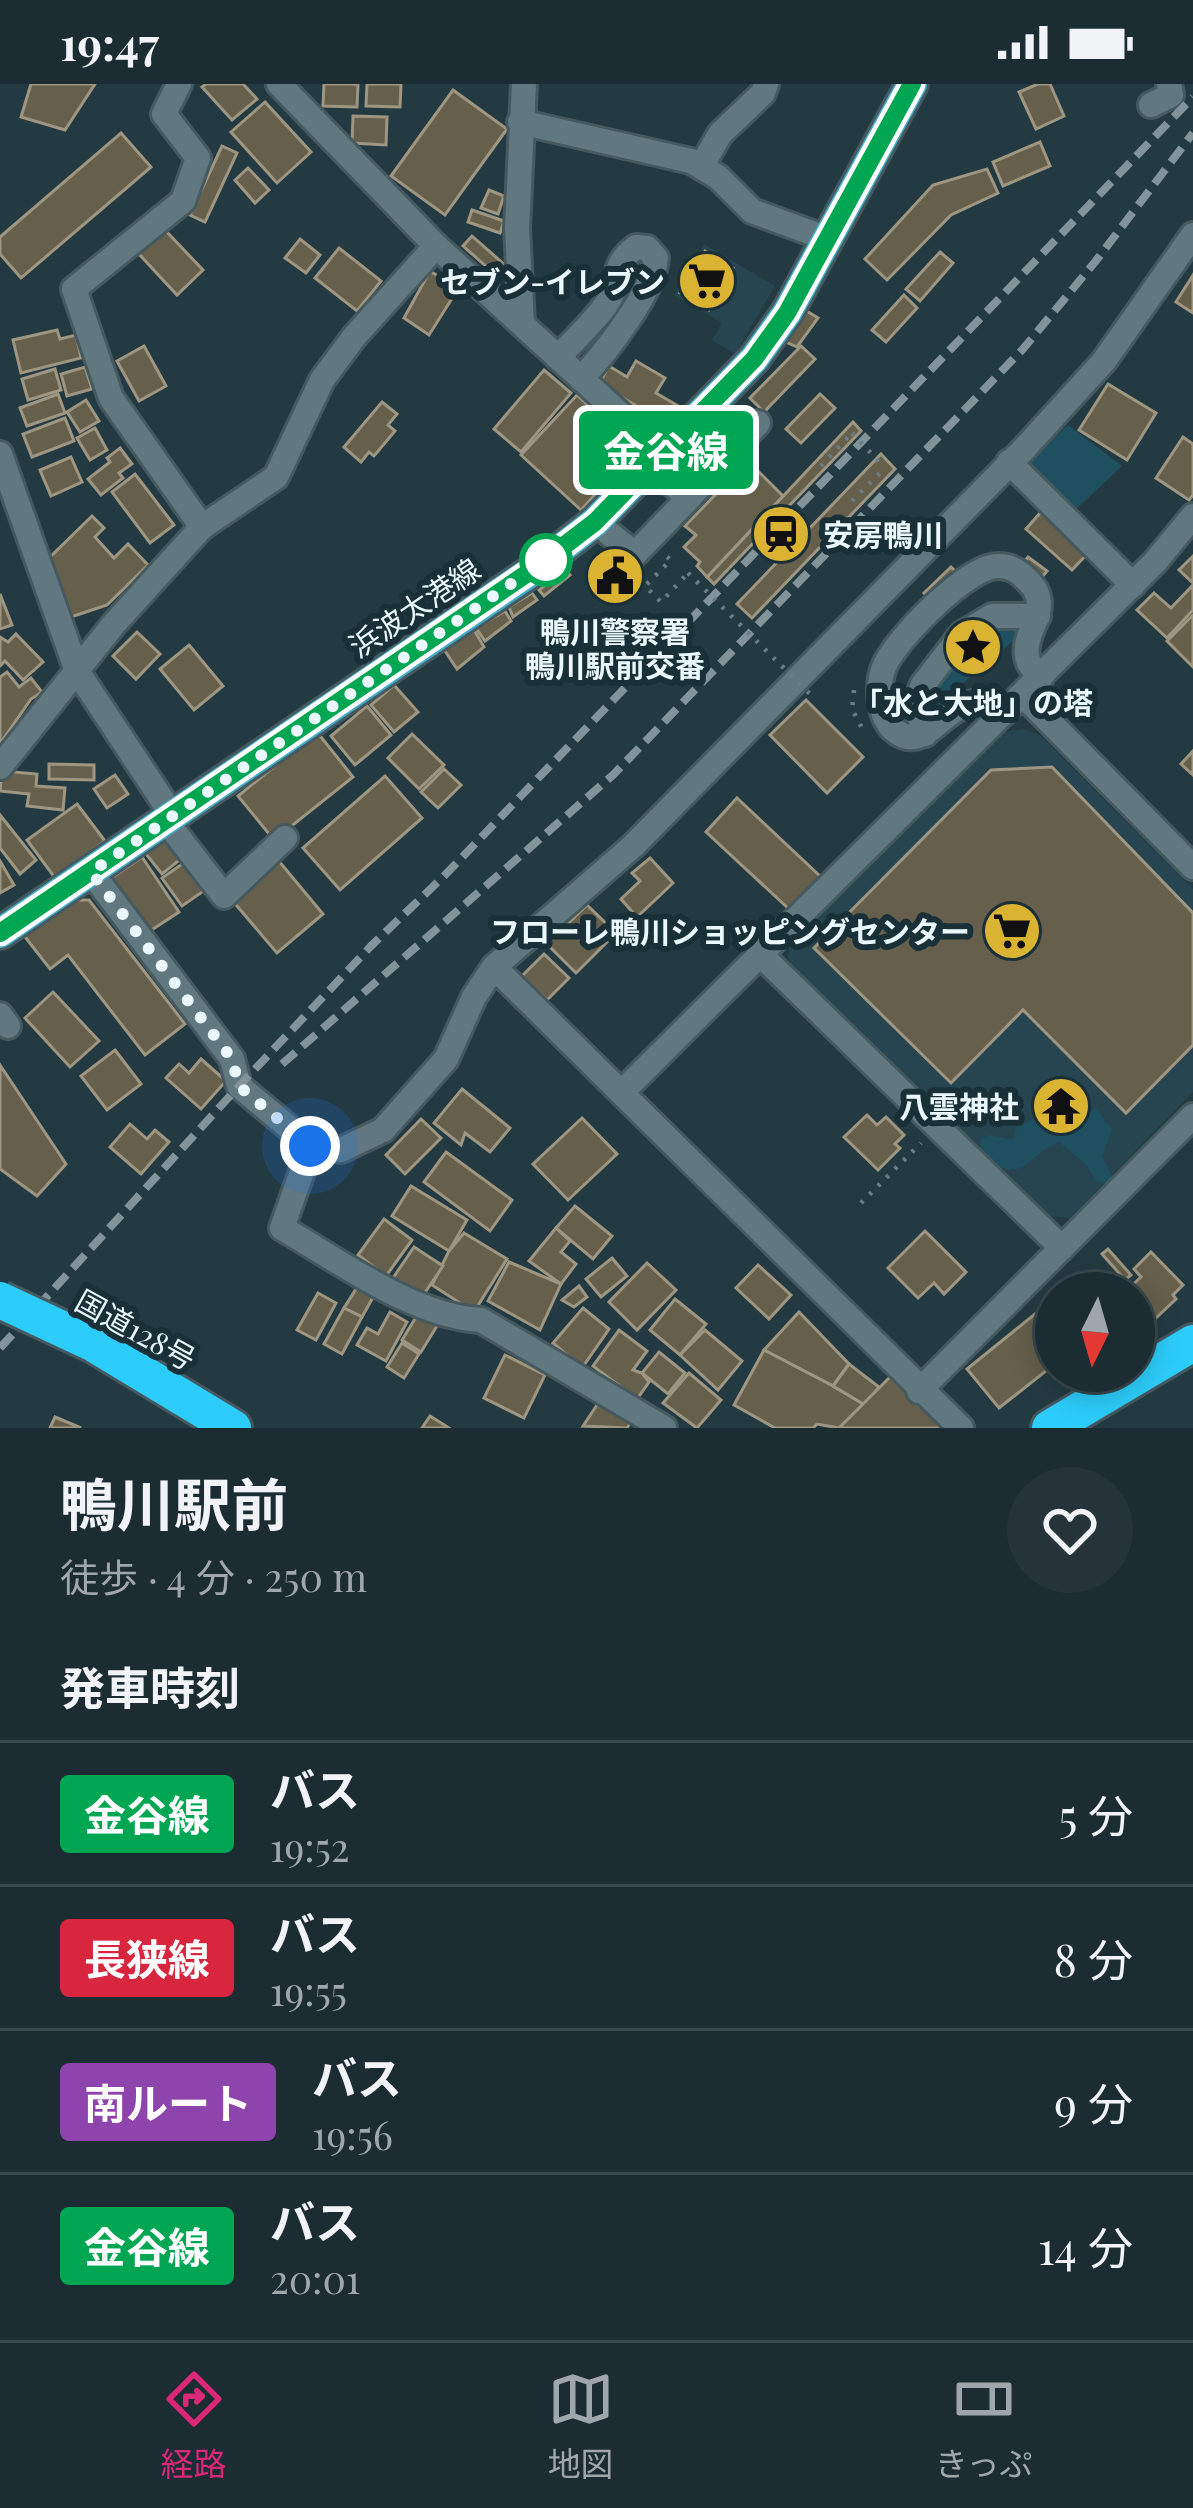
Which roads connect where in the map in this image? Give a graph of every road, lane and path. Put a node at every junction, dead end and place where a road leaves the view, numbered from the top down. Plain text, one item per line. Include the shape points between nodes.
1 (178, 84) edge
2 (278, 84) edge
3 (524, 84) edge
4 (766, 84) edge
5 (912, 84) edge
6 (1169, 84) edge
7 (1151, 106) dead end
8 (520, 122) junction
9 (701, 167) junction
10 (1193, 235) edge
11 (828, 238) junction
12 (436, 245) junction
13 (522, 324) junction
14 (558, 358) junction
15 (581, 380) junction
16 (758, 423) dead end
17 (666, 451) junction
18 (0, 454) edge
19 (1010, 462) junction
20 (821, 466) dead end
21 (711, 474) junction
22 (689, 498) junction
23 (852, 501) dead end
24 (595, 522) junction
25 (202, 527) junction
26 (1189, 532) edge
27 (670, 560) dead end
28 (1133, 585) junction
29 (1038, 616) junction
30 (77, 671) junction
31 (1024, 694) junction
32 (812, 696) dead end
33 (925, 734) junction
34 (0, 766) edge
35 (169, 818) junction
36 (285, 838) dead end
37 (1193, 867) edge
38 (91, 872) junction
39 (0, 933) edge
40 (762, 956) junction
41 (494, 967) junction
42 (622, 1092) junction
43 (1193, 1117) edge
44 (929, 1135) dead end
45 (310, 1146) junction
46 (861, 1203) dead end
47 (1061, 1248) junction
48 (0, 1300) edge
49 (1193, 1343) edge
50 (920, 1390) junction
51 (233, 1428) edge
52 (664, 1428) edge
53 (961, 1428) edge
54 (1050, 1428) edge

1 - 25 street via 164,114 198,158 183,200 74,289 111,398
2 - 12 street
3 - 8 street
4 - 9 street
5 - 11 main road, 浜波太港線
6 - 7 street via 1172,95
8 - 9 street via 654,149
8 - 13 street
9 - 11 street via 752,211
10 - 19 street via 1103,361
11 - 17 main road, 浜波太港線 via 765,345
12 - 13 street
12 - 25 street via 322,380 276,477
13 - 14 street
14 - 15 street
14 - 15 street via 607,304 626,254 646,248 656,258 649,281
15 - 17 street
16 - 21 street
17 - 21 street
17 - 22 street
17 - 24 main road, 浜波太港線
18 - 30 street
19 - 28 street
19 - 41 street via 633,846
20 - 23 path, bridge via 852,433 885,468
21 - 22 street
22 - 24 street via 634,554
24 - 35 main road, 浜波太港線
25 - 30 street
26 - 28 street
27 - 32 path, bridge via 646,586 661,602 688,574
28 - 31 street
29 - 31 street
29 - 33 street via 992,616 962,634 922,686 917,707
29 - 33 street via 1034,586 1016,569 998,566 967,578 921,620 884,667 881,698 892,728
30 - 34 street
30 - 35 street
31 - 33 street via 973,700
31 - 37 street
31 - 40 street
35 - 36 street via 224,896
35 - 38 main road, 浜波太港線
38 - 39 main road, 浜波太港線
38 - 45 street via 232,1059 239,1086
40 - 42 street
40 - 47 street
41 - 42 street
41 - 45 street via 446,1059 383,1130 341,1150
42 - 50 street
43 - 47 street
44 - 46 path
45 - 52 street via 282,1228 453,1318 481,1320
47 - 50 street
48 - 51 highway, 国道128号, bridge via 94,1344
49 - 54 highway
50 - 53 street

